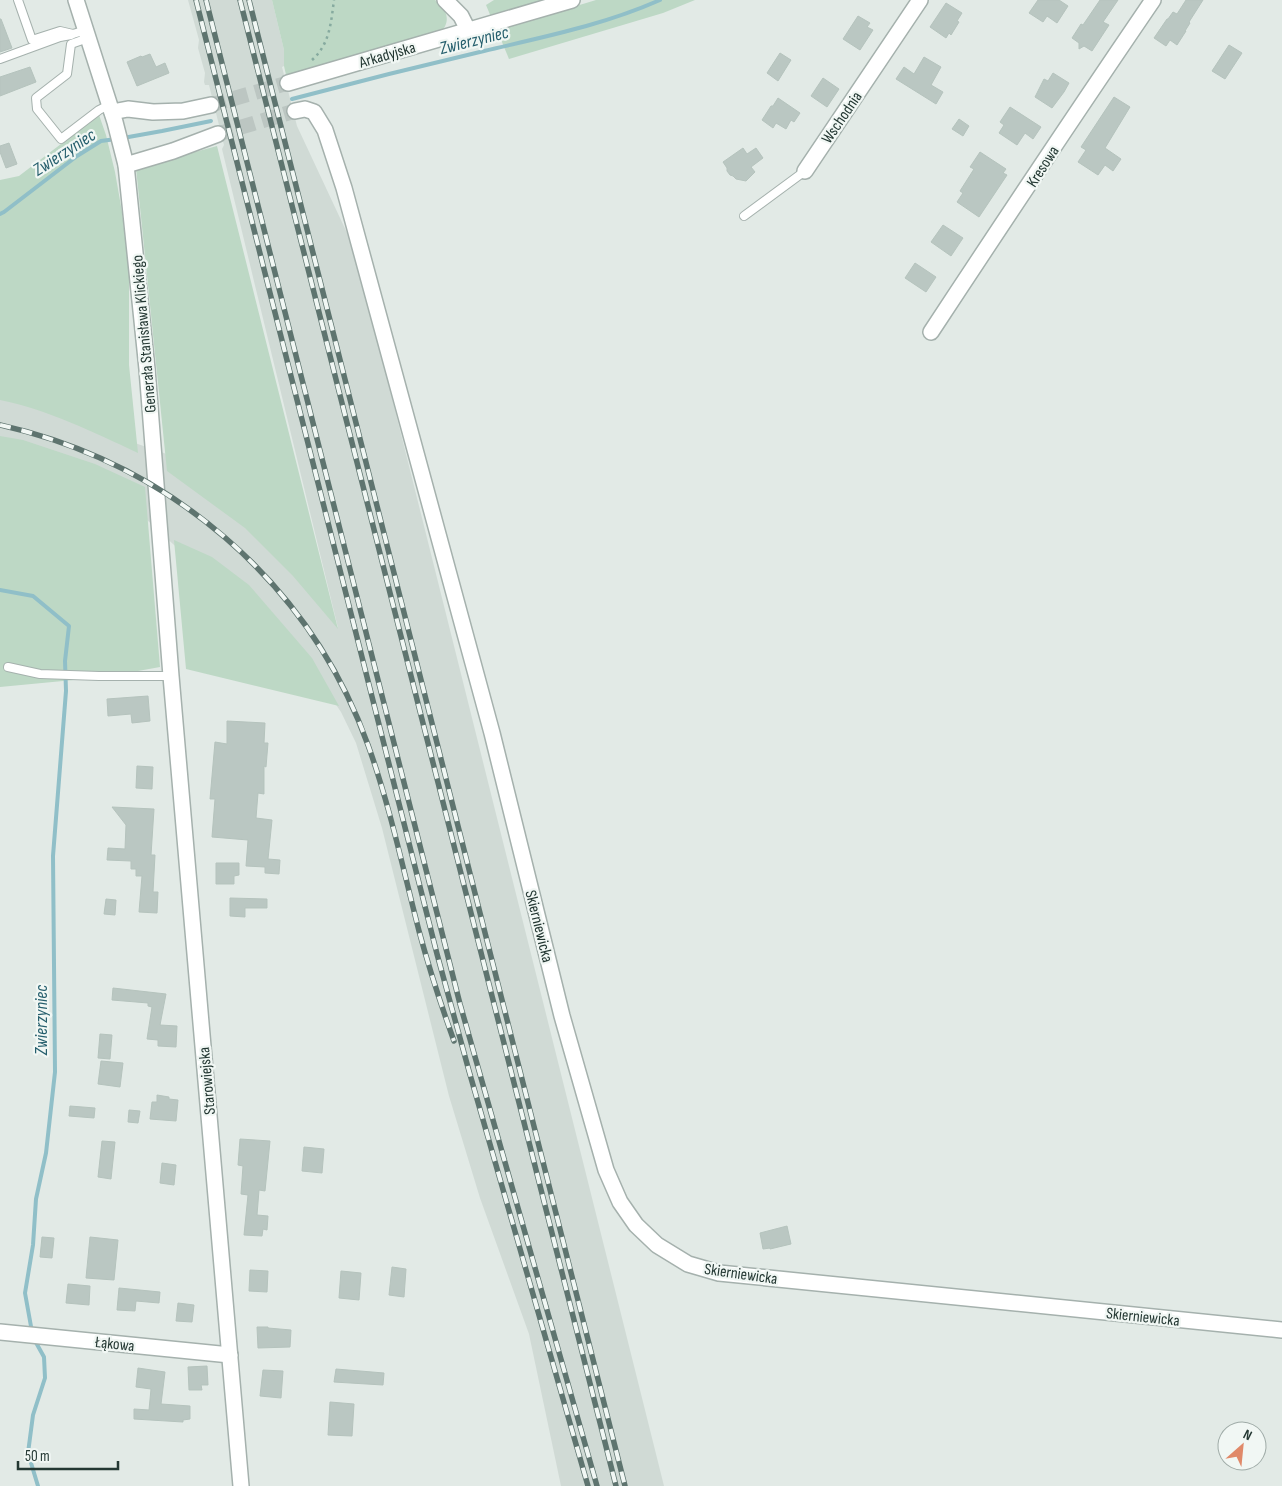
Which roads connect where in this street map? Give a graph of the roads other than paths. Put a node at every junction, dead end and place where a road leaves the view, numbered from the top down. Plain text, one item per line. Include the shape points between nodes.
1 (18, 0) edge
2 (76, 0) edge
3 (445, 0) edge
4 (572, 0) edge
5 (920, 0) edge
6 (1153, 0) edge
7 (468, 30) junction
8 (82, 34) junction
9 (0, 59) edge
10 (288, 83) tunnel mouth
11 (211, 105) tunnel mouth
12 (295, 111) tunnel mouth
13 (112, 113) junction
14 (218, 134) tunnel mouth
15 (125, 161) junction
16 (805, 171) joint
17 (744, 216) dead end
18 (931, 332) dead end
19 (8, 667) dead end
20 (171, 676) junction
21 (1282, 1330) edge
22 (0, 1332) edge
23 (230, 1355) junction
24 (241, 1486) edge

1 - 8 lane via 32,40 60,31
2 - 8 street, Generała Stanisława Klickiego
3 - 7 street via 461,16
4 - 7 street, Arkadyjska
5 - 16 street, Wschodnia
6 - 18 street, Kresowa
7 - 10 street, Arkadyjska
8 - 9 lane via 60,37
8 - 13 street, Generała Stanisława Klickiego
8 - 13 lane via 71,44 66,74 36,98 37,109 61,139 100,110
11 - 13 street via 183,111 128,109
12 - 21 street, Skierniewicka via 305,109 314,112 325,130 344,188 492,733 562,1016 606,1170 620,1202 636,1225 657,1245 688,1264 719,1273
13 - 15 street, Generała Stanisława Klickiego
14 - 15 street via 173,151
15 - 20 street, Generała Stanisława Klickiego via 147,369
16 - 17 lane, Wschodnia
19 - 20 lane via 40,674
20 - 23 street, Starowiejska
22 - 23 street, Łąkowa
23 - 24 street, Starowiejska

